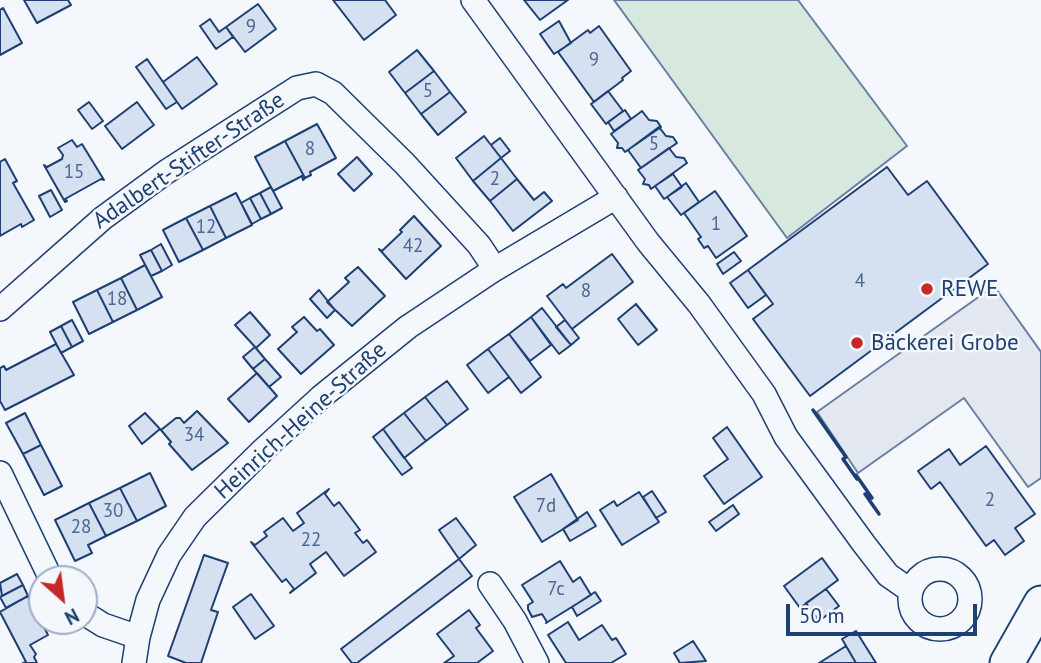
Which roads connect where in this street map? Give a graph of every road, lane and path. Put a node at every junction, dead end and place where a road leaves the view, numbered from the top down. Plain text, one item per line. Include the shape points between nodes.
1 (473, 0) edge
2 (616, 197) junction
3 (495, 269) junction
4 (0, 309) edge
5 (0, 473) edge
6 (44, 565) edge
7 (489, 584) dead end
8 (911, 591) dead end
9 (1041, 603) edge
10 (98, 622) edge
11 (138, 637) junction
12 (134, 663) edge
13 (537, 663) edge
14 (1007, 663) edge

1 - 2 street
2 - 3 street, Heinrich-Heine-Straße
2 - 8 street via 756,382 786,438 864,544 888,575
3 - 4 street, Adalbert-Stifter-Straße via 405,164 333,93 316,84 298,88 166,172 103,218
3 - 11 street, Heinrich-Heine-Straße via 408,327 321,397 195,517 164,566
5 - 6 street
7 - 13 street
9 - 14 main road
10 - 11 street
11 - 12 street, Heinrich-Heine-Straße

